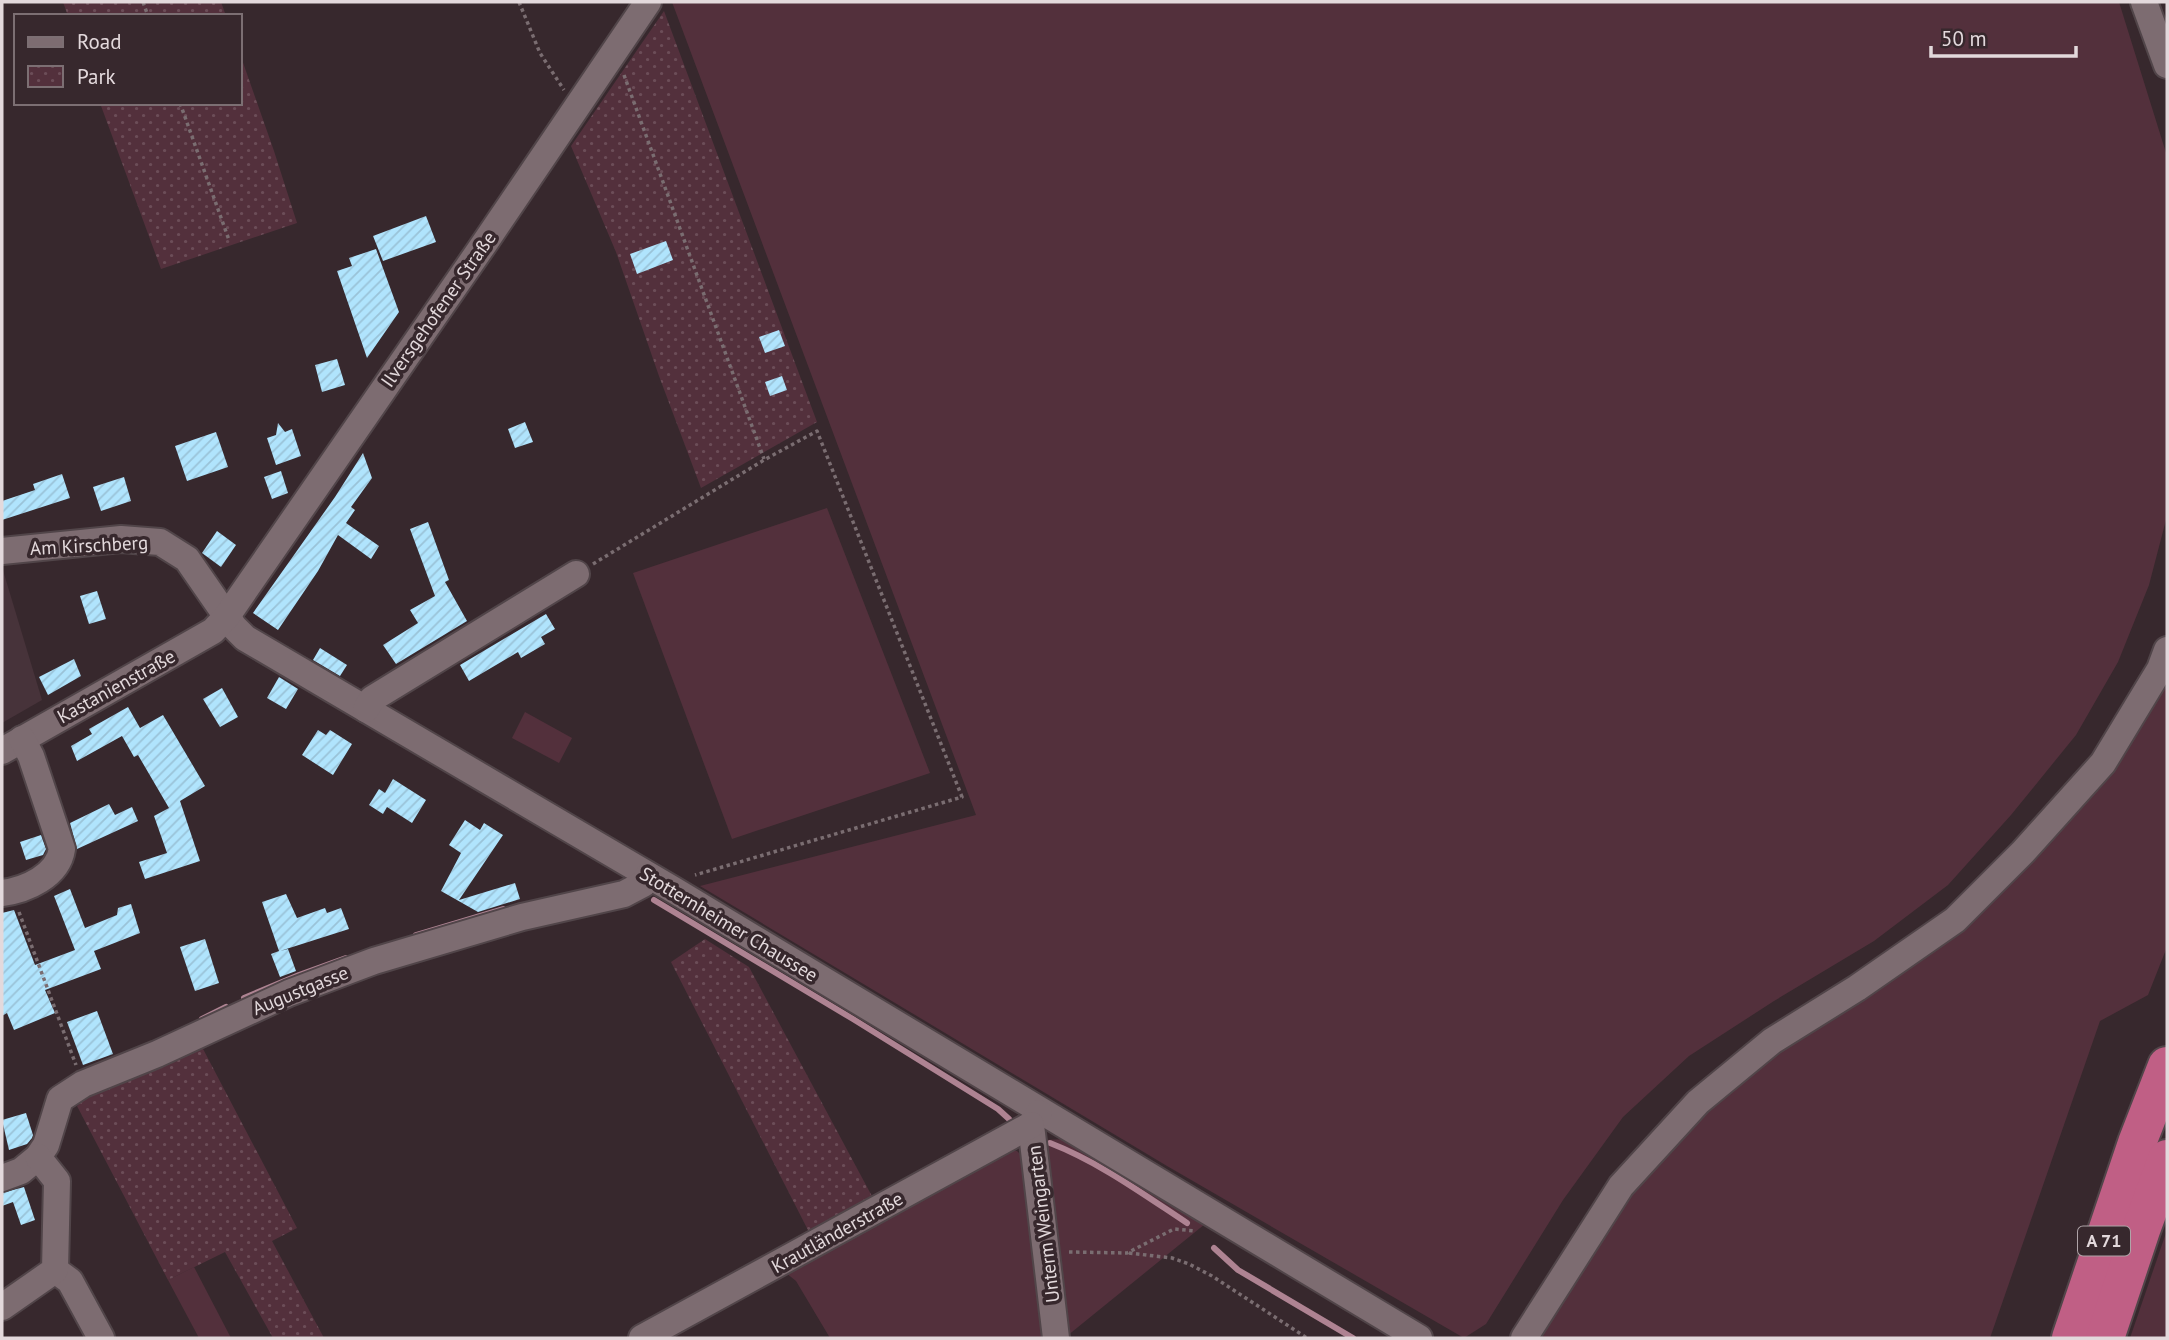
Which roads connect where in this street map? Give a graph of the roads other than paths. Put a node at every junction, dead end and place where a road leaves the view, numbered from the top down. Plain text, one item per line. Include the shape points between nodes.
1 (648, 2) edge
2 (2144, 2) edge
3 (2167, 65) edge
4 (2, 551) edge
5 (576, 574) road end
6 (227, 616) junction
7 (2167, 650) edge
8 (366, 709) junction
9 (12, 745) edge
10 (648, 876) junction
11 (8, 892) edge
12 (2167, 1066) edge
13 (1036, 1118) junction
14 (38, 1157) junction
15 (2167, 1159) edge
16 (2, 1178) edge
17 (55, 1270) junction
18 (2, 1307) edge
19 (101, 1338) edge
20 (642, 1338) edge
21 (1056, 1338) edge
22 (1419, 1338) edge
23 (1524, 1338) edge
24 (2071, 1338) edge
25 (2105, 1338) edge

1 - 6 street, Ilversgehofener Straße
2 - 3 street
4 - 6 street, Am Kirschberg via 121,539 160,541 187,559
5 - 8 street via 372,699
6 - 8 street, Stotternheimer Chaussee via 245,638
6 - 9 street, Kastanienstraße via 213,631
7 - 23 street via 2103,763 1955,920 1772,1041 1698,1102 1621,1186
8 - 10 street, Stotternheimer Chaussee
9 - 11 street via 31,756 62,849 61,858 42,879
10 - 13 street, Stotternheimer Chaussee
10 - 14 street, Augustgasse via 624,894 523,917 374,961 289,993 83,1084 60,1099
12 - 24 highway, A 71
13 - 20 street, Krautländerstraße
13 - 21 street, Unterm Weingarten
13 - 22 street, Stotternheimer Chaussee via 1091,1142
14 - 16 street via 21,1171
14 - 17 street via 57,1181
15 - 25 highway, A 71
17 - 18 street
17 - 19 street via 70,1281

